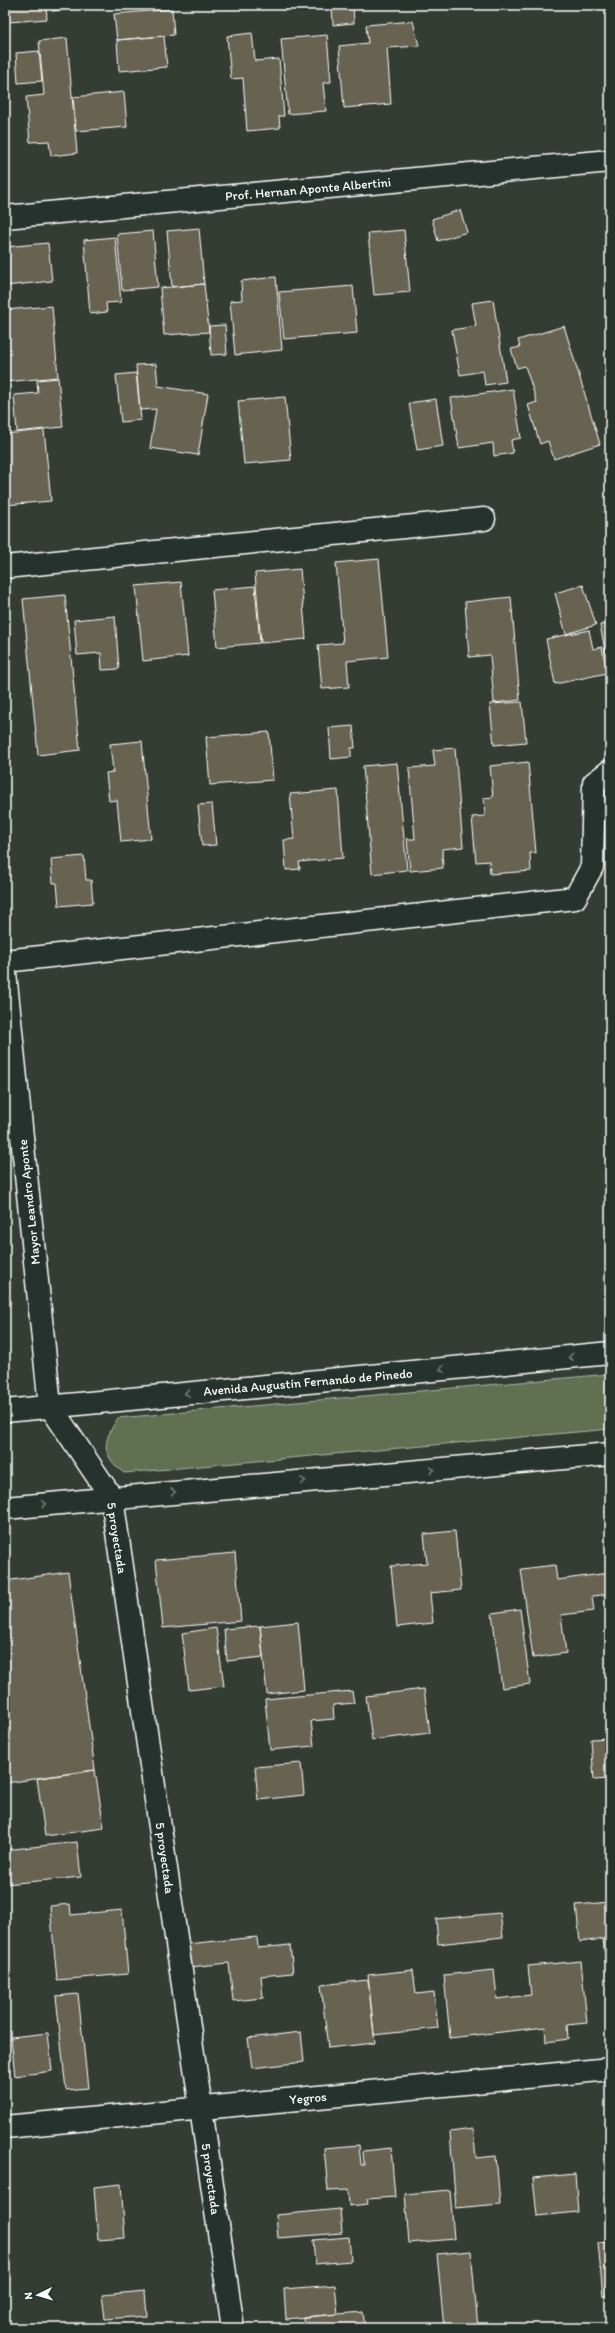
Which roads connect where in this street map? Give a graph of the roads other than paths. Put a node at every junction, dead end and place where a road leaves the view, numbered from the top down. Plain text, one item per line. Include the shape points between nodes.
1 (610, 161) edge
2 (5, 217) edge
3 (484, 519) dead end
4 (5, 567) edge
5 (610, 771) edge
6 (5, 961) edge
7 (5, 973) edge
8 (610, 1353) edge
9 (50, 1406) junction
10 (5, 1411) edge
11 (610, 1454) edge
12 (112, 1498) junction
13 (5, 1508) edge
14 (610, 2069) edge
15 (201, 2108) junction
16 (5, 2127) edge
17 (233, 2328) edge

1 - 2 street, Prof. Hernan Aponte Albertini
3 - 4 street
5 - 6 street via 594,783 592,867 575,898
7 - 9 street, Mayor Leandro Aponte
8 -> 9 street, Avenida Augustín Fernando de Pinedo
9 - 10 street, Avenida Augustín Fernando de Pinedo
9 - 12 street, 5 proyectada
12 -> 11 street
13 -> 12 street
12 - 15 street, 5 proyectada
14 - 15 street, Yegros
15 - 16 street, Yegros
15 - 17 street, 5 proyectada

